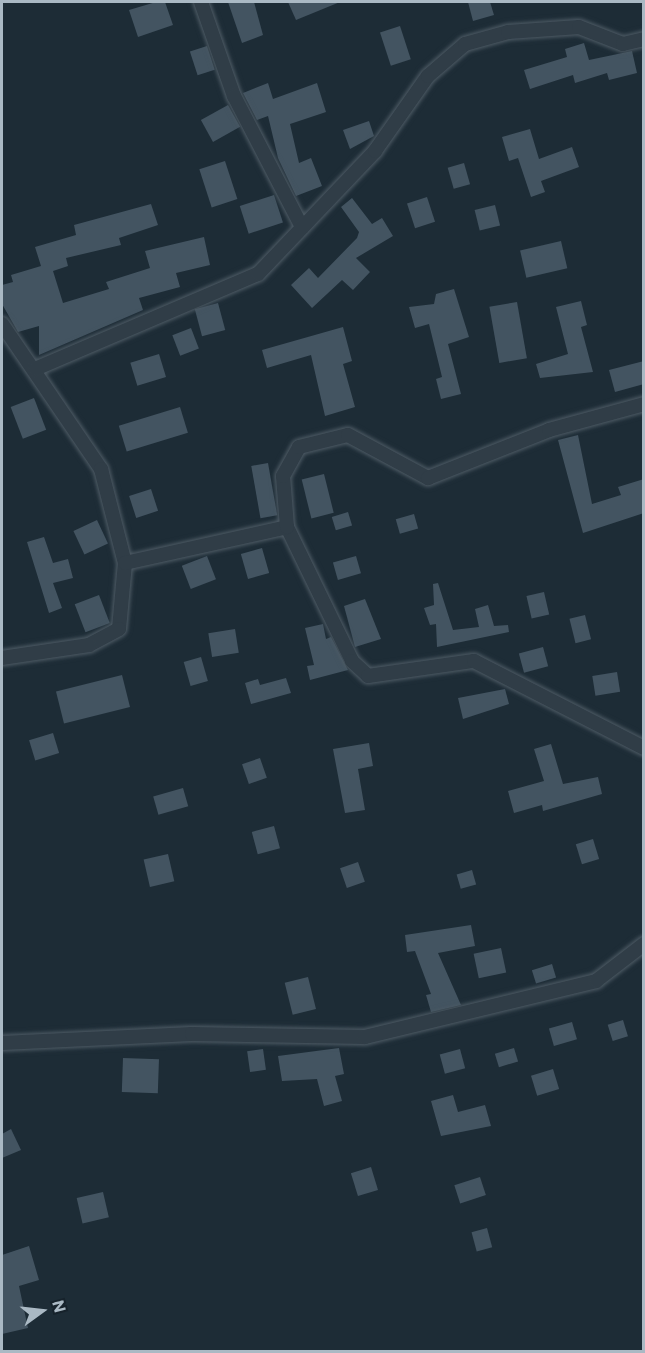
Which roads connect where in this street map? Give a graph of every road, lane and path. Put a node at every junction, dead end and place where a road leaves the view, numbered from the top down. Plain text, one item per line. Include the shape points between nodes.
1 (201, 2) edge
2 (644, 39) edge
3 (302, 227) junction
4 (2, 324) edge
5 (35, 369) junction
6 (644, 404) edge
7 (287, 526) junction
8 (125, 563) junction
9 (2, 658) edge
10 (644, 748) edge
11 (644, 944) edge
12 (2, 1043) edge

1 - 3 street via 234,96
2 - 3 street via 623,44 579,27 508,32 465,44 428,76 375,151
3 - 5 street via 258,274
4 - 5 street
5 - 8 street via 101,469
6 - 7 street via 549,430 428,478 348,435 299,447 283,476
7 - 8 street
7 - 10 street via 352,661 368,676 474,661
8 - 9 street via 119,629 88,645
11 - 12 street via 596,981 365,1037 192,1034

